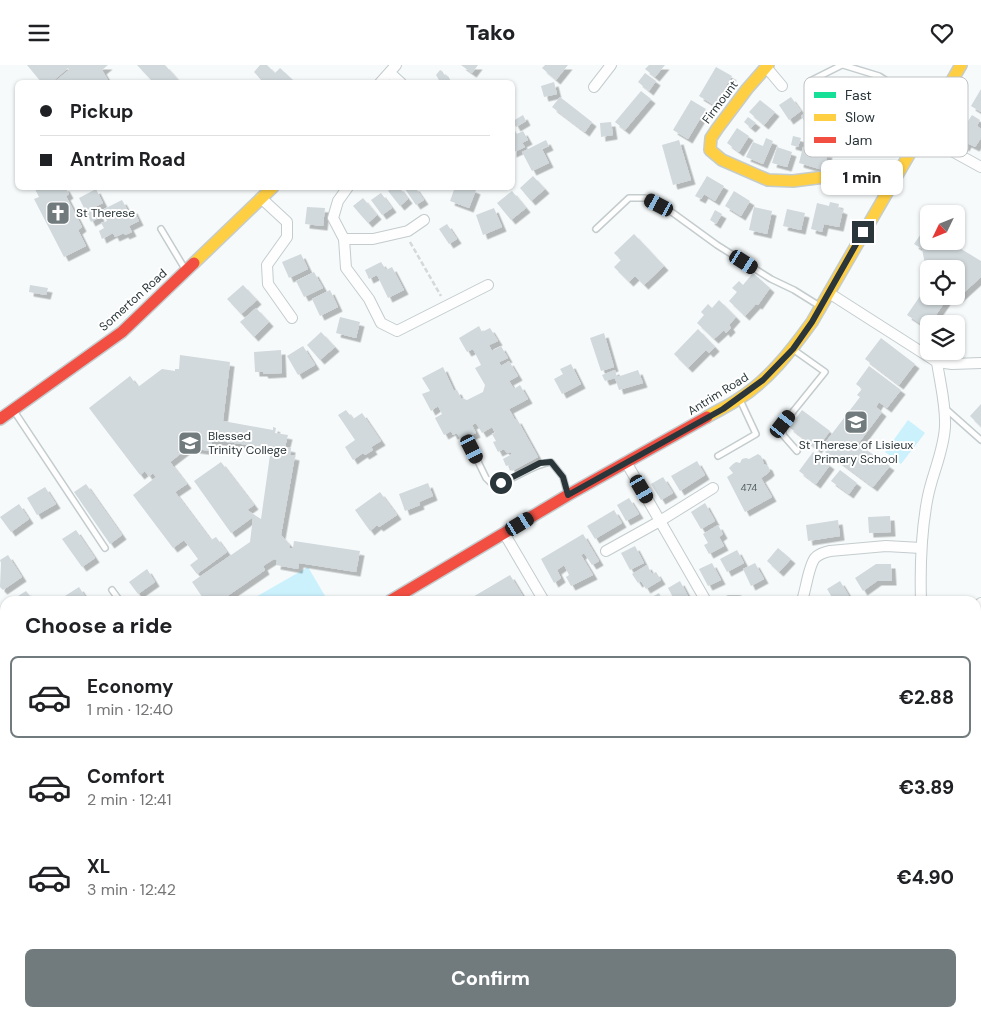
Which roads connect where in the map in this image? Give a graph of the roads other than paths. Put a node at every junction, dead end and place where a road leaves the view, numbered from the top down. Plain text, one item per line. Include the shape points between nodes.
1 (612, 65) edge
2 (843, 65) edge
3 (961, 65) edge
4 (767, 66) edge
5 (393, 69) edge
6 (818, 77) edge
7 (881, 77) edge
8 (954, 77) edge
9 (383, 80) edge
10 (399, 80) edge
11 (782, 86) dead end
12 (594, 87) dead end
13 (907, 157) edge
14 (963, 157) edge
15 (981, 167) edge
16 (270, 190) edge
17 (346, 190) edge
18 (888, 191) junction
19 (262, 198) junction
20 (424, 220) dead end
21 (162, 229) dead end
22 (596, 229) dead end
23 (344, 239) junction
24 (186, 270) junction
25 (488, 285) dead end
26 (829, 293) junction
27 (820, 307) junction
28 (292, 318) dead end
29 (793, 349) junction
30 (937, 361) junction
31 (981, 363) edge
32 (739, 399) junction
33 (13, 409) junction
34 (945, 409) junction
35 (0, 419) edge
36 (981, 440) edge
37 (472, 449) dead end
38 (797, 451) dead end
39 (718, 456) dead end
40 (626, 462) junction
41 (713, 488) dead end
42 (568, 495) junction
43 (660, 521) junction
44 (504, 533) junction
45 (105, 548) dead end
46 (921, 548) junction
47 (606, 551) dead end
48 (112, 590) dead end
49 (116, 596) edge
50 (409, 596) edge
51 (541, 596) edge
52 (703, 596) edge
53 (803, 596) edge
54 (921, 596) edge

1 - 12 street
2 - 6 lane
2 - 7 lane
3 - 8 main road, Antrim Road
4 - 11 street, Firmount
4 - 18 main road, Firmount via 711,138 710,150 714,155 768,180 793,181 848,174
5 - 9 street
5 - 10 street
13 - 18 main road, Antrim Road
14 - 15 street
16 - 19 main road, Somerton Road
17 - 23 street via 338,201 333,218
18 - 26 main road, Antrim Road
19 - 24 main road, Somerton Road
19 - 28 street via 287,222 288,237 267,265 268,284
20 - 23 street via 404,232 373,239
21 - 24 lane
22 - 27 lane via 629,198 645,198
23 - 25 street via 346,268 369,299 381,323 397,331
24 - 33 main road, Somerton Road via 122,332
26 - 27 main road, Antrim Road
26 - 30 street
27 - 29 main road, Antrim Road
29 - 32 main road, Antrim Road via 776,369
29 - 38 lane via 825,372 783,424 783,435
30 - 31 street
30 - 34 street
32 - 39 lane via 756,434
32 - 40 main road, Antrim Road
33 - 35 main road, Somerton Road
33 - 45 lane
34 - 36 lane
34 - 46 street via 944,438 927,500
37 - 42 lane via 492,485 540,463 551,462 563,477
40 - 42 main road, Antrim Road
40 - 43 street
41 - 43 street
42 - 44 main road, Antrim Road
43 - 47 street
43 - 52 street
44 - 50 main road, Antrim Road
44 - 51 street
46 - 53 street via 886,546 822,553 812,563
46 - 54 street
48 - 49 lane

